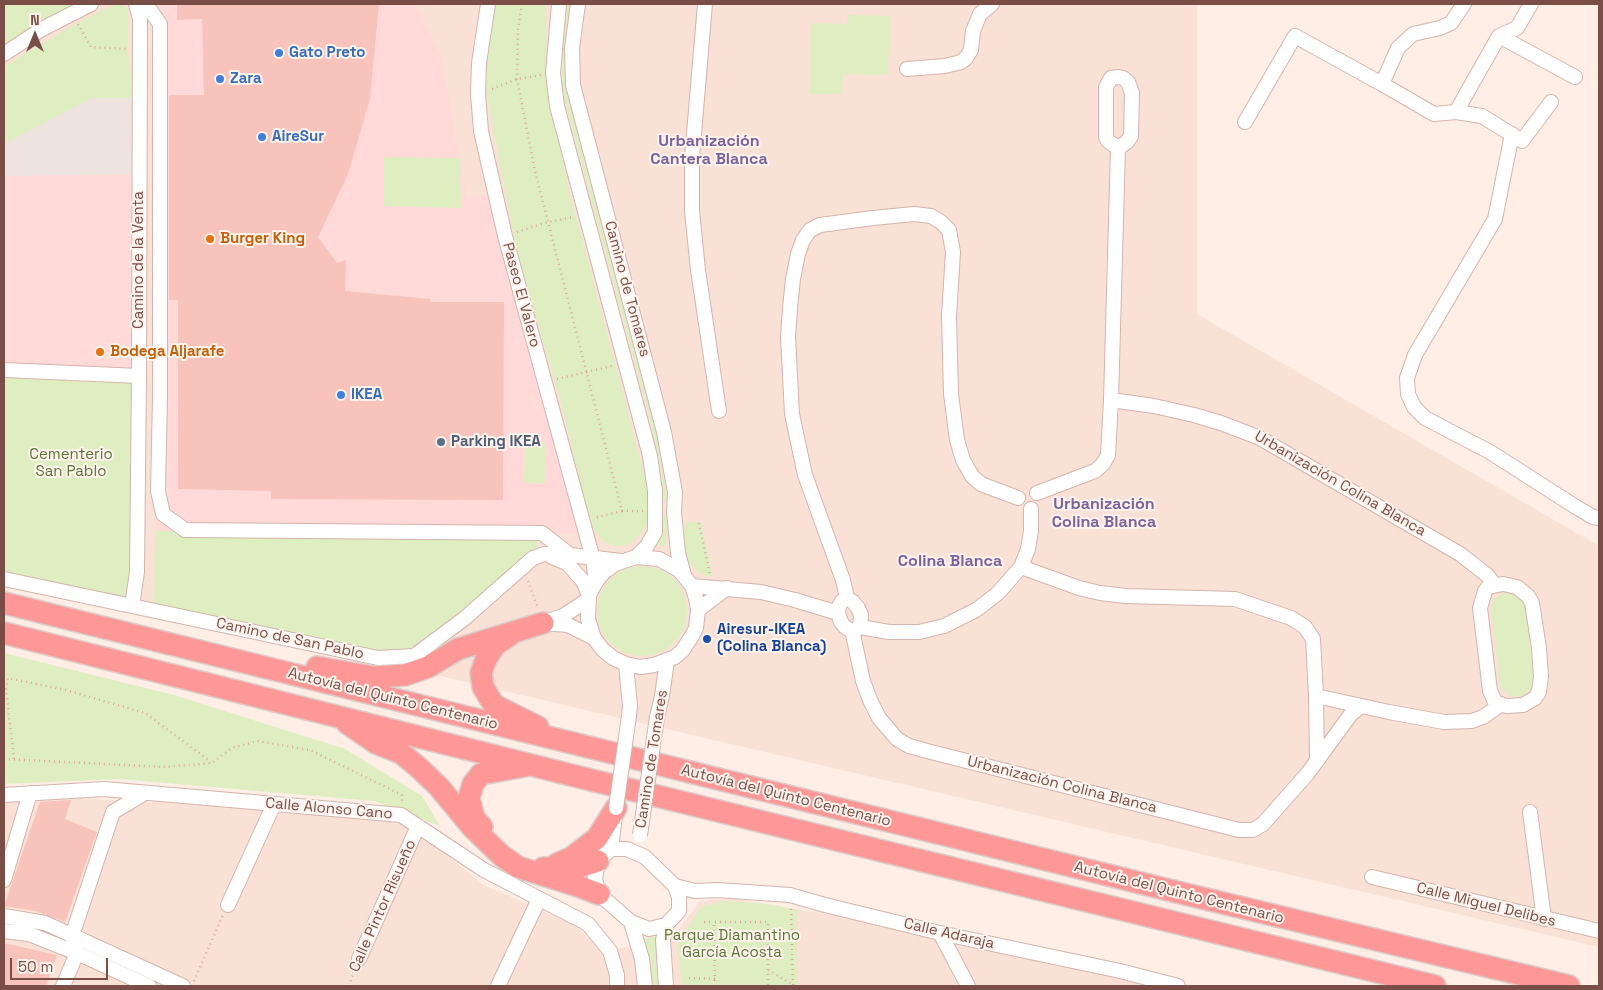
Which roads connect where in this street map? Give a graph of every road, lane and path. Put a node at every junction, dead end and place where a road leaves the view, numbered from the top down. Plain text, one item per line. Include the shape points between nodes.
1 (91, 4) edge
2 (136, 4) edge
3 (146, 4) edge
4 (488, 4) edge
5 (522, 4) edge
6 (559, 4) edge
7 (578, 4) edge
8 (705, 4) edge
9 (992, 4) edge
10 (1464, 4) edge
11 (1531, 4) edge
12 (71, 14) junction
13 (140, 24) junction
14 (160, 24) junction
15 (1498, 36) junction
16 (140, 50) junction
17 (4, 54) edge
18 (907, 69) dead end
19 (553, 73) junction
20 (1575, 77) dead end
21 (517, 79) junction
22 (1382, 84) junction
23 (478, 94) junction
24 (1551, 102) dead end
25 (1456, 112) junction
26 (1245, 122) dead end
27 (1512, 134) junction
28 (1118, 148) dead end
29 (586, 215) junction
30 (548, 222) junction
31 (505, 236) junction
32 (626, 362) junction
33 (4, 370) edge
34 (585, 372) junction
35 (139, 376) junction
36 (545, 382) junction
37 (1111, 400) junction
38 (719, 411) dead end
39 (1037, 493) junction
40 (1018, 498) junction
41 (1031, 509) junction
42 (622, 511) junction
43 (654, 511) junction
44 (1599, 518) edge
45 (582, 521) junction
46 (699, 522) dead end
47 (544, 554) junction
48 (570, 555) junction
49 (636, 557) junction
50 (593, 558) junction
51 (621, 561) junction
52 (523, 567) junction
53 (1021, 567) junction
54 (710, 576) dead end
55 (4, 579) edge
56 (688, 580) junction
57 (596, 582) junction
58 (1495, 585) junction
59 (728, 588) junction
60 (589, 597) junction
61 (847, 598) junction
62 (4, 603) edge
63 (132, 606) junction
64 (698, 610) junction
65 (838, 613) junction
66 (543, 623) junction
67 (856, 628) junction
68 (517, 630) junction
69 (4, 633) edge
70 (594, 638) junction
71 (215, 655) junction
72 (667, 661) junction
73 (626, 664) junction
74 (1316, 696) junction
75 (1500, 705) junction
76 (1361, 706) junction
77 (339, 717) junction
78 (562, 741) junction
79 (4, 759) edge
80 (14, 759) junction
81 (1317, 761) junction
82 (212, 763) junction
83 (532, 765) junction
84 (104, 789) junction
85 (30, 793) junction
86 (145, 794) junction
87 (4, 795) edge
88 (274, 804) junction
89 (616, 808) junction
90 (113, 812) junction
91 (1530, 812) dead end
92 (401, 815) junction
93 (418, 826) junction
94 (605, 855) junction
95 (645, 857) junction
96 (545, 869) junction
97 (1372, 877) dead end
98 (4, 880) edge
99 (675, 886) junction
100 (718, 890) junction
101 (599, 894) junction
102 (790, 895) junction
103 (540, 899) junction
104 (228, 905) joint
105 (679, 911) junction
106 (4, 916) edge
107 (1544, 919) junction
108 (631, 922) junction
109 (704, 922) dead end
110 (714, 922) junction
111 (666, 925) junction
112 (4, 931) edge
113 (1599, 931) edge
114 (940, 932) junction
115 (72, 936) junction
116 (76, 953) junction
117 (359, 959) joint
118 (1352, 966) junction
119 (768, 970) junction
120 (689, 978) dead end
121 (715, 978) junction
122 (793, 985) edge
123 (63, 986) edge
124 (148, 986) edge
125 (183, 986) edge
126 (192, 986) edge
127 (349, 986) edge
128 (498, 986) edge
129 (618, 986) edge
130 (645, 986) edge
131 (666, 986) edge
132 (715, 986) edge
133 (768, 986) edge
134 (968, 986) edge
135 (1178, 986) edge
136 (1378, 986) edge
137 (1435, 986) edge
138 (1569, 986) edge

1 - 12 street
2 - 13 street, Camino de la Venta
3 - 14 street
4 - 23 street, Paseo El Valero
5 - 21 path
6 - 19 street, Camino de Tomares
7 - 56 street, Camino de Tomares via 572,48 572,85 664,432 675,492 678,553
8 - 38 street via 692,157 692,210
9 - 18 street via 980,14 971,50 961,62
10 - 22 street via 1451,23 1413,34 1398,48
11 - 15 street via 1517,28
12 - 16 path via 91,46
12 - 17 street
13 - 14 street via 149,19
13 - 16 street, Camino de la Venta
14 - 48 street via 158,491 163,514 185,530 542,533
15 - 20 street
15 - 25 street
16 - 35 street, Camino de la Venta
19 - 21 path
19 - 29 street, Camino de Tomares via 557,106
21 - 23 path
21 - 30 path
22 - 25 street via 1434,114
22 - 26 street via 1295,36
23 - 31 street, Paseo El Valero via 481,131
24 - 27 street via 1522,141
25 - 27 street via 1482,116
27 - 44 street via 1495,219 1415,356 1407,378 1408,394 1414,407 1425,418 1490,452 1576,507
28 - 37 street
29 - 30 path
29 - 32 street, Camino de Tomares
30 - 31 path
30 - 34 path
31 - 36 street, Paseo El Valero
32 - 34 path
32 - 43 street, Camino de Tomares via 650,456
33 - 35 street
34 - 36 path
34 - 42 path
35 - 63 street, Camino de la Venta via 137,572
36 - 45 street, Paseo El Valero
37 - 39 street via 1108,456 1104,464 1095,471
37 - 58 street, Urbanización Colina Blanca via 1194,415 1260,438 1460,554
39 - 40 street via 1028,488 1022,490
39 - 41 street via 1038,504
40 - 41 street via 1023,509
40 - 61 street via 981,484 972,476 957,440 951,394 949,316 953,252 949,230 931,216 914,214 820,225 810,230 798,254 790,308 788,337 792,414 805,475
41 - 53 street via 1030,540
42 - 43 path
42 - 45 path
43 - 49 street, Camino de Tomares via 655,532
45 - 50 street, Paseo El Valero
46 - 54 path
47 - 48 street
47 - 52 street, Camino de San Pablo
47 - 60 street via 567,563 582,581
48 - 50 street
49 - 51 street
49 - 56 street via 659,559 672,565
50 - 51 street
50 - 57 street, Paseo El Valero
51 - 57 street
52 - 63 street, Camino de San Pablo via 465,618 414,656 378,658
52 - 66 path
53 - 67 street via 997,594 976,610 944,626 902,633
53 - 74 street via 1100,593 1234,599 1292,618 1305,627 1313,639
55 - 63 street, Camino de San Pablo
56 - 59 street
56 - 64 street
57 - 60 street
58 - 75 street via 1485,591 1480,608 1490,691
58 - 75 street via 1510,584 1528,596 1534,610 1541,676 1539,692 1529,702
59 - 64 street
59 - 65 street via 778,595
60 - 66 street via 563,616
60 - 70 street via 588,619
61 - 65 street via 842,601
61 - 67 street via 858,608 862,622
62 - 71 highway, Autovía del Quinto Centenario
64 - 72 street via 696,628 688,644
65 - 67 street via 845,627
66 - 68 highway
66 - 70 street via 568,625
67 - 81 street, Urbanización Colina Blanca via 863,681 879,718 897,740 909,746 1248,831 1263,824
68 - 71 highway via 458,649 428,667 405,675 373,677
68 - 78 highway via 496,645 486,659 481,673 483,687 494,705
69 - 77 highway, Autovía del Quinto Centenario
70 - 73 street via 613,658
71 - 78 highway, Autovía del Quinto Centenario
72 - 73 street via 654,666
72 - 95 street, Camino de Tomares, bridge via 640,835
73 - 89 street, Camino de Tomares, bridge via 630,706
74 - 76 street
74 - 81 street
75 - 76 street via 1483,717 1458,722
76 - 81 street, Urbanización Colina Blanca via 1341,726
77 - 83 highway, Autovía del Quinto Centenario
77 - 101 highway via 376,743 401,753 418,767 473,828 518,867
78 - 138 highway, Autovía del Quinto Centenario
79 - 80 path
80 - 82 path via 165,767
80 - 82 path via 6,690 8,678 66,690 145,713
82 - 92 path via 232,748 257,741 310,750 402,795
83 - 96 highway via 481,774 473,784 469,798 474,818 496,842 522,862
83 - 118 highway, Autovía del Quinto Centenario
84 - 85 street, Calle Alonso Cano
84 - 86 street, Calle Alonso Cano
84 - 90 street
85 - 87 street, Calle Alonso Cano
85 - 98 street
86 - 88 street, Calle Alonso Cano
86 - 90 street
88 - 92 street, Calle Alonso Cano
88 - 104 street
89 - 94 street, Camino de Tomares
89 - 96 highway via 598,838 572,858
90 - 115 street
91 - 107 street
92 - 93 street, Calle Alonso Cano
93 - 103 street, Calle Alonso Cano via 484,870
93 - 117 street, Calle Pintor Risueño
94 - 95 street via 627,850
94 - 96 highway via 579,868
94 - 101 street via 595,879
95 - 99 street
97 - 107 street, Calle Miguel Delibes
99 - 100 street, Calle Adaraja via 694,891
99 - 105 street
100 - 102 street, Calle Adaraja
100 - 105 street via 697,897
101 - 108 street
102 - 114 street, Calle Adaraja
102 - 122 path
103 - 128 street
103 - 129 street, Calle Alonso Cano via 588,924 610,951
104 - 126 path
105 - 111 street
106 - 115 street via 45,923
107 - 113 street, Calle Miguel Delibes
108 - 111 street via 649,929
108 - 130 street via 642,960
109 - 110 path
110 - 119 path via 768,922
110 - 121 path
111 - 131 street via 663,940
112 - 116 street via 29,934
114 - 134 street
114 - 135 street, Calle Adaraja
115 - 116 street
115 - 125 street
116 - 123 street
116 - 124 street
117 - 127 path, Calle Pintor Risueño
118 - 136 highway
118 - 137 highway, Autovía del Quinto Centenario
119 - 122 path
119 - 133 path
120 - 121 path
121 - 132 path

